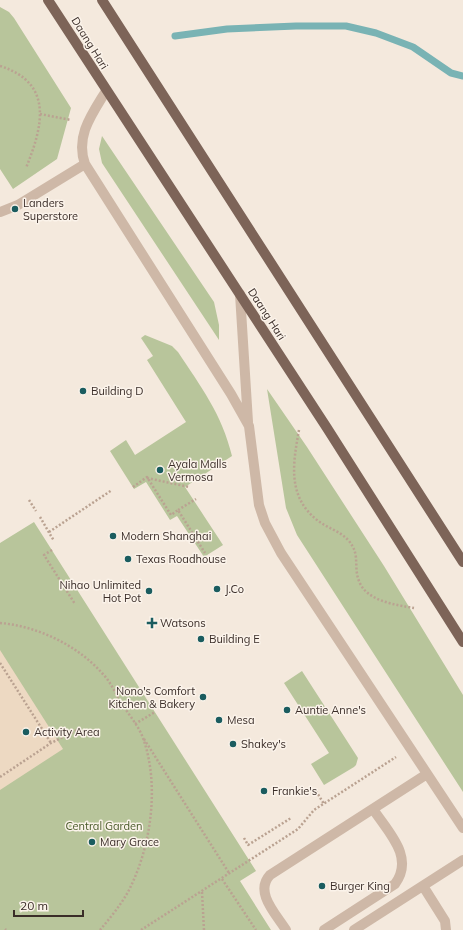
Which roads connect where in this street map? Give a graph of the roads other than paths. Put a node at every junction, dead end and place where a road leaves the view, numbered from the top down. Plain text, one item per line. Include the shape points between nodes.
1 (48, 0) edge
2 (102, 0) edge
3 (106, 91) junction
4 (85, 164) junction
5 (0, 212) edge
6 (240, 294) junction
7 (248, 426) junction
8 (463, 562) edge
9 (463, 642) edge
10 (427, 774) junction
11 (373, 809) junction
12 (463, 828) edge
13 (463, 860) edge
14 (422, 886) junction
15 (286, 930) edge
16 (324, 930) edge
17 (354, 930) edge
18 (446, 930) edge

1 - 3 main road, Daang Hari
2 - 8 main road
3 - 4 lane via 87,123 81,145
3 - 6 main road, Daang Hari
4 - 5 lane via 18,205
4 - 7 lane via 231,394
6 - 7 lane
6 - 9 main road, Daang Hari
7 - 10 lane via 255,486 265,523 281,553
10 - 11 lane
10 - 12 lane
11 - 15 lane via 266,879 263,891
11 - 16 lane via 401,852 403,860 400,877 394,884
13 - 14 lane
14 - 17 lane
14 - 18 lane via 445,921

